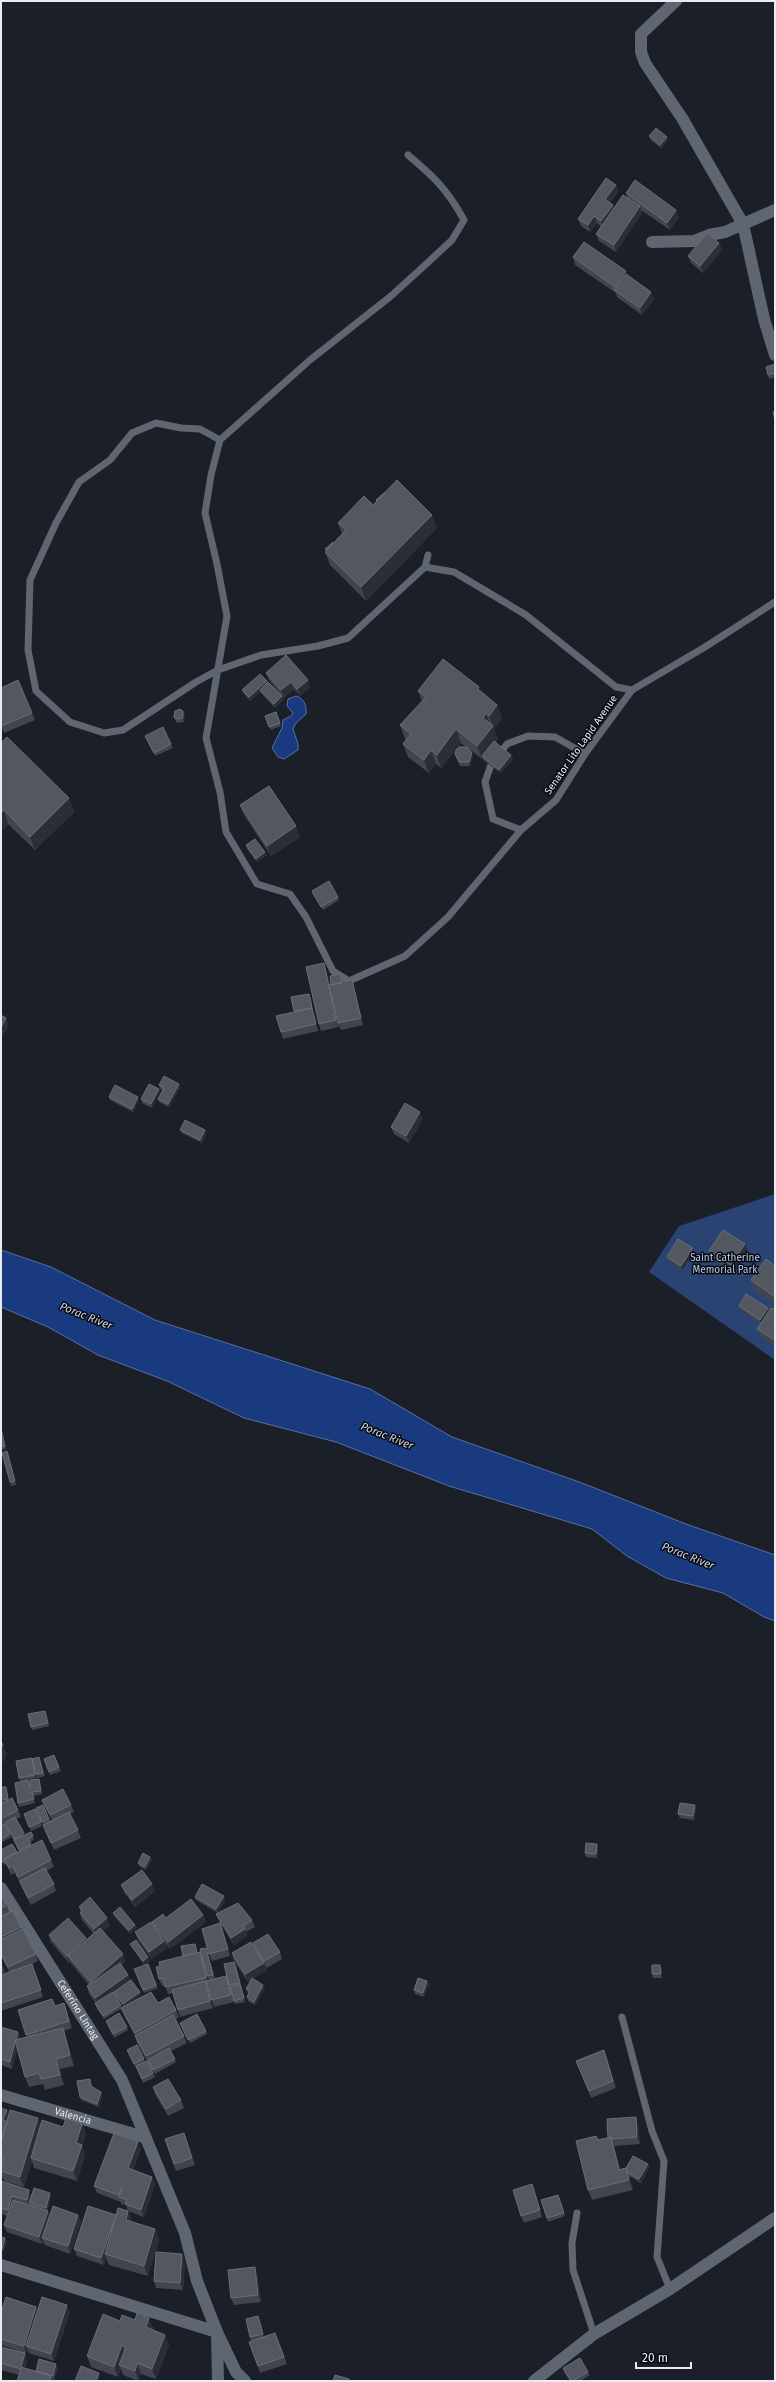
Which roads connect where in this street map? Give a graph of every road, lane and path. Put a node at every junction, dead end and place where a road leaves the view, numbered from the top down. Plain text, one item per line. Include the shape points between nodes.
1 (676, 1) edge
2 (408, 155) dead end
3 (775, 210) edge
4 (743, 224) junction
5 (652, 242) dead end
6 (775, 355) edge
7 (220, 440) junction
8 (428, 555) dead end
9 (424, 567) junction
10 (775, 602) edge
11 (218, 670) junction
12 (632, 690) junction
13 (585, 754) junction
14 (521, 830) junction
15 (1, 1888) edge
16 (622, 2017) dead end
17 (1, 2095) edge
18 (144, 2137) junction
19 (577, 2213) dead end
20 (775, 2218) edge
21 (1, 2265) edge
22 (670, 2289) junction
23 (217, 2332) junction
24 (594, 2334) junction
25 (218, 2381) edge
26 (246, 2381) edge
27 (534, 2381) edge

1 - 4 street via 641,34 640,52 682,118
2 - 7 lane via 441,185 464,220 452,240 390,296 298,370
3 - 4 street
4 - 5 street via 694,241
4 - 6 street via 764,320
7 - 11 lane via 205,513 227,616
7 - 11 lane via 200,429 156,423 132,433 110,460 79,482 30,580 28,650 36,692 70,722 104,733 123,730
8 - 9 lane
9 - 11 lane via 348,638 261,655
9 - 12 lane via 454,572 480,587 526,615 616,687
10 - 12 lane, Senator Lito Lapid Avenue
11 - 14 lane, Senator Lito Lapid Avenue via 206,738 220,792 226,832 257,884 290,894 306,917 333,971 349,981 405,956 448,917
12 - 13 lane, Senator Lito Lapid Avenue
13 - 14 lane, Senator Lito Lapid Avenue via 556,800
13 - 14 lane via 555,737 528,736 507,744 491,765 485,782 488,802 493,819
15 - 18 street, Ceferino LIntag via 122,2080
16 - 22 lane via 652,2131 664,2161 657,2258
17 - 18 street, Valencia
18 - 23 street, Ceferino LIntag via 185,2233 197,2281
19 - 24 lane via 572,2243 573,2270
20 - 22 street
21 - 23 street
22 - 24 street
23 - 25 street
23 - 26 street, Ceferino LIntag via 236,2372
24 - 27 street

